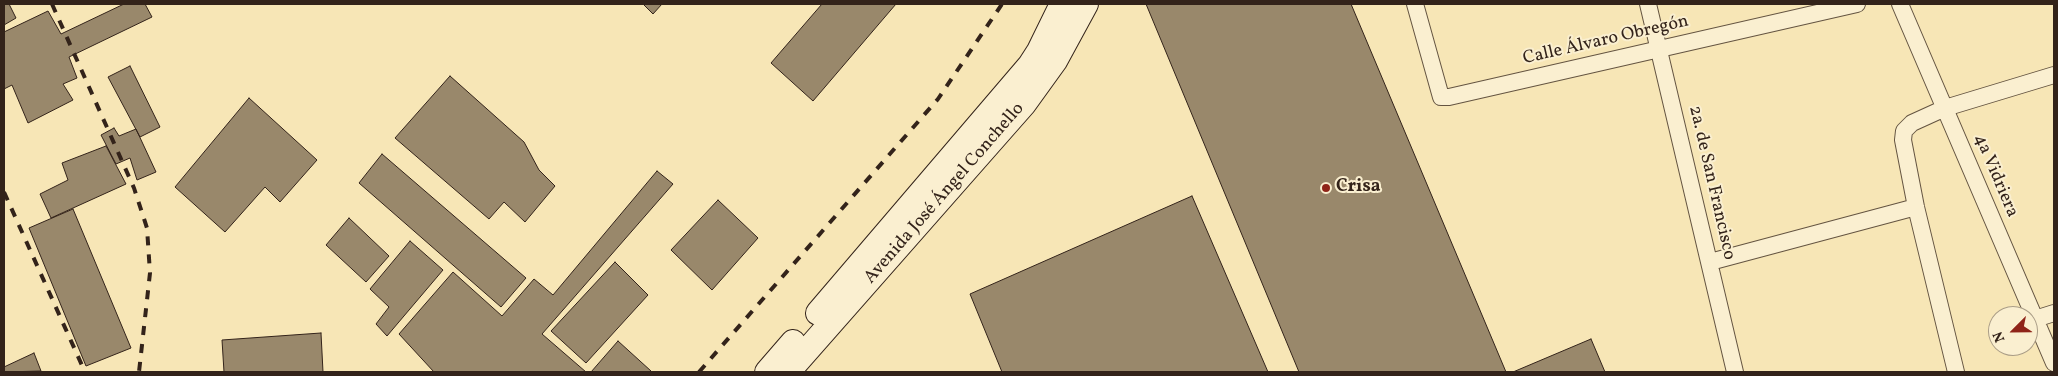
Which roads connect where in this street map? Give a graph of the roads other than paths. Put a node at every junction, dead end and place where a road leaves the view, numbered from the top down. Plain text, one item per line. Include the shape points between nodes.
1 (1062, 4) edge
2 (1086, 4) edge
3 (1415, 4) edge
4 (1648, 4) edge
5 (1857, 4) edge
6 (1900, 4) edge
7 (1658, 49) junction
8 (2054, 75) edge
9 (1945, 108) junction
10 (1916, 207) junction
11 (1710, 262) junction
12 (2029, 306) edge
13 (2054, 313) edge
14 (2038, 318) edge
15 (2038, 326) edge
16 (2054, 363) edge
17 (767, 372) edge
18 (788, 372) edge
19 (1735, 372) edge
20 (1956, 372) edge

1 - 17 main road, Avenida José Ángel Conchello via 1030,65
2 - 18 main road, Avenida José Ángel Conchello via 1055,61 1024,104
3 - 7 street, Calle Álvaro Obregón via 1440,97
4 - 7 street, 2a. de San Francisco
5 - 7 street, Calle Álvaro Obregón
6 - 9 street, 4a Vidriera
7 - 11 street, 2a. de San Francisco
8 - 9 street
9 - 10 street via 1912,123 1903,135
9 - 12 street, 4a Vidriera
10 - 11 street
10 - 20 street
11 - 19 street, 2a. de San Francisco
13 - 14 street
15 - 16 street, 4a Vidriera

